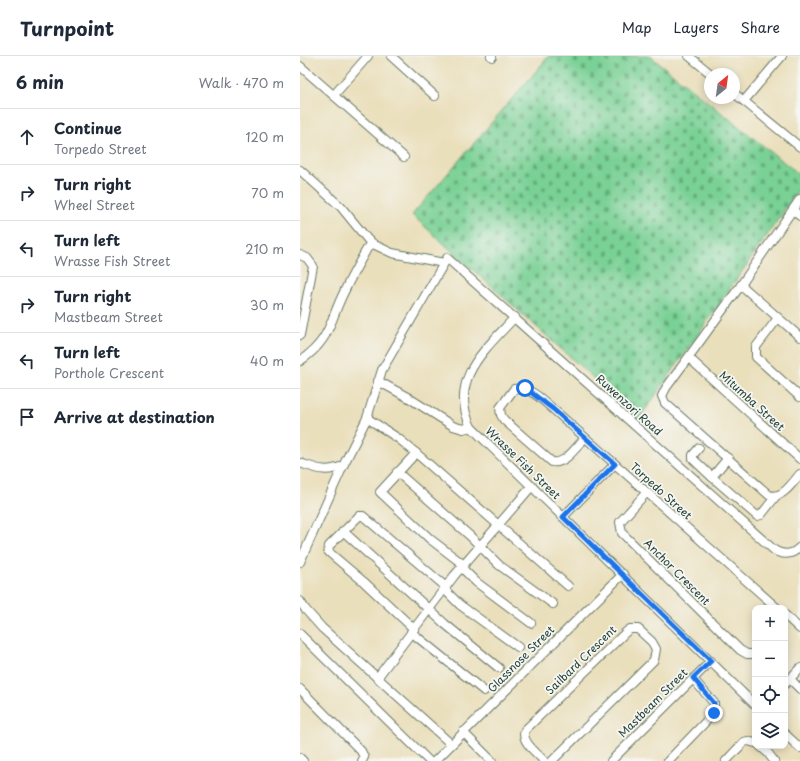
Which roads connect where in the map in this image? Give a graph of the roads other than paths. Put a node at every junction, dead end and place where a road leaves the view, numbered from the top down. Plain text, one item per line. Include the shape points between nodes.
1 (368, 56) edge
2 (391, 56) edge
3 (689, 56) edge
4 (782, 56) edge
5 (300, 66) edge
6 (704, 69) edge
7 (334, 95) junction
8 (435, 96) dead end
9 (740, 98) edge
10 (744, 101) junction
11 (800, 148) edge
12 (404, 157) dead end
13 (300, 170) edge
14 (800, 199) edge
15 (793, 210) junction
16 (800, 216) edge
17 (371, 242) junction
18 (300, 256) edge
19 (445, 260) junction
20 (741, 285) junction
21 (515, 317) junction
22 (778, 318) junction
23 (300, 335) edge
24 (800, 337) edge
25 (689, 358) junction
26 (300, 361) edge
27 (378, 381) junction
28 (800, 397) edge
29 (367, 418) junction
30 (471, 426) junction
31 (585, 438) junction
32 (699, 448) dead end
33 (416, 453) junction
34 (728, 458) junction
35 (800, 459) edge
36 (300, 463) edge
37 (615, 464) junction
38 (343, 466) junction
39 (397, 472) junction
40 (800, 474) edge
41 (712, 477) junction
42 (532, 486) junction
43 (646, 493) junction
44 (776, 496) junction
45 (563, 517) junction
46 (498, 526) junction
47 (343, 531) junction
48 (480, 546) junction
49 (800, 547) edge
50 (301, 560) edge
51 (463, 567) junction
52 (623, 574) junction
53 (568, 586) dead end
54 (445, 588) junction
55 (300, 601) edge
56 (553, 604) dead end
57 (774, 605) edge
58 (428, 608) junction
59 (788, 622) edge
60 (531, 623) dead end
61 (800, 628) edge
62 (412, 631) junction
63 (300, 634) edge
64 (518, 647) dead end
65 (752, 654) edge
66 (711, 661) junction
67 (499, 668) dead end
68 (800, 668) edge
69 (377, 678) junction
70 (693, 678) junction
71 (788, 681) edge
72 (300, 689) edge
73 (800, 689) edge
74 (484, 691) dead end
75 (752, 702) edge
76 (463, 732) junction
77 (788, 737) edge
78 (752, 742) edge
79 (451, 744) junction
80 (800, 748) edge
81 (763, 749) edge
82 (300, 758) edge
83 (303, 761) edge
84 (362, 761) edge
85 (429, 761) edge
86 (436, 761) edge
87 (492, 761) edge
88 (544, 761) edge
89 (552, 761) edge
90 (610, 761) edge
91 (668, 761) edge
92 (726, 761) edge
93 (774, 761) edge

1 - 7 street
2 - 8 street
3 - 6 street
4 - 10 street
5 - 7 street
7 - 12 street
9 - 10 street
10 - 11 street
13 - 17 street via 341,207
14 - 15 street
15 - 16 street
15 - 20 street
17 - 19 street via 392,252
17 - 26 street via 344,292 325,338 315,351
18 - 23 street via 308,258 313,266
19 - 21 street, Ruwenzori Road
19 - 27 street
20 - 22 street
20 - 25 street
21 - 30 street, Wrasse Fish Street via 470,370 463,404
21 - 49 street, Ruwenzori Road via 774,550 787,554
22 - 24 street
22 - 28 street via 756,347 756,357
25 - 34 street via 662,396 665,403
25 - 35 street, Mitumba Street
27 - 29 street
27 - 30 street via 453,426 463,429
29 - 33 street
29 - 38 street
30 - 42 street, Wrasse Fish Street
31 - 31 street, Torpedo Street via 530,390 514,389 503,402 500,412 504,420 546,458 556,463
31 - 37 street, Torpedo Street
32 - 41 street via 693,459
33 - 39 street
33 - 46 street
34 - 41 street
34 - 44 street via 768,493
36 - 38 street via 325,471
37 - 43 street, Torpedo Street
37 - 45 street
38 - 50 street
39 - 48 street
39 - 51 street via 380,494
40 - 44 street via 782,494
41 - 44 street via 757,516 761,515
42 - 45 street, Wrasse Fish Street
42 - 46 street
43 - 57 street, Torpedo Street
43 - 65 street, Anchor Crescent via 620,522 622,533 740,650
45 - 52 street, Wrasse Fish Street
46 - 48 street
46 - 53 street
47 - 54 street via 359,516 367,519
47 - 58 street
47 - 62 street via 329,546 328,551 364,582
48 - 51 street
48 - 56 street via 509,572
51 - 54 street
51 - 60 street via 476,582
52 - 66 street, Wrasse Fish Street
52 - 76 street, Glassnose Street
54 - 58 street
54 - 64 street via 460,605
55 - 69 street via 322,628
58 - 62 street
58 - 67 street
59 - 61 street
62 - 69 street
62 - 74 street
63 - 85 street
66 - 70 street, Mastbeam Street
66 - 75 street, Wrasse Fish Street
68 - 71 street
69 - 79 street
70 - 90 street, Mastbeam Street
70 - 91 street via 714,703 714,713
71 - 73 street
72 - 84 street via 361,751 364,757
76 - 79 street, Glassnose Street
76 - 87 street
77 - 80 street
78 - 92 street via 744,742
79 - 86 street, Glassnose Street
81 - 93 street
82 - 83 street
88 - 89 street, Sailbard Crescent via 525,740 525,730 626,632 638,629 656,649 654,660

